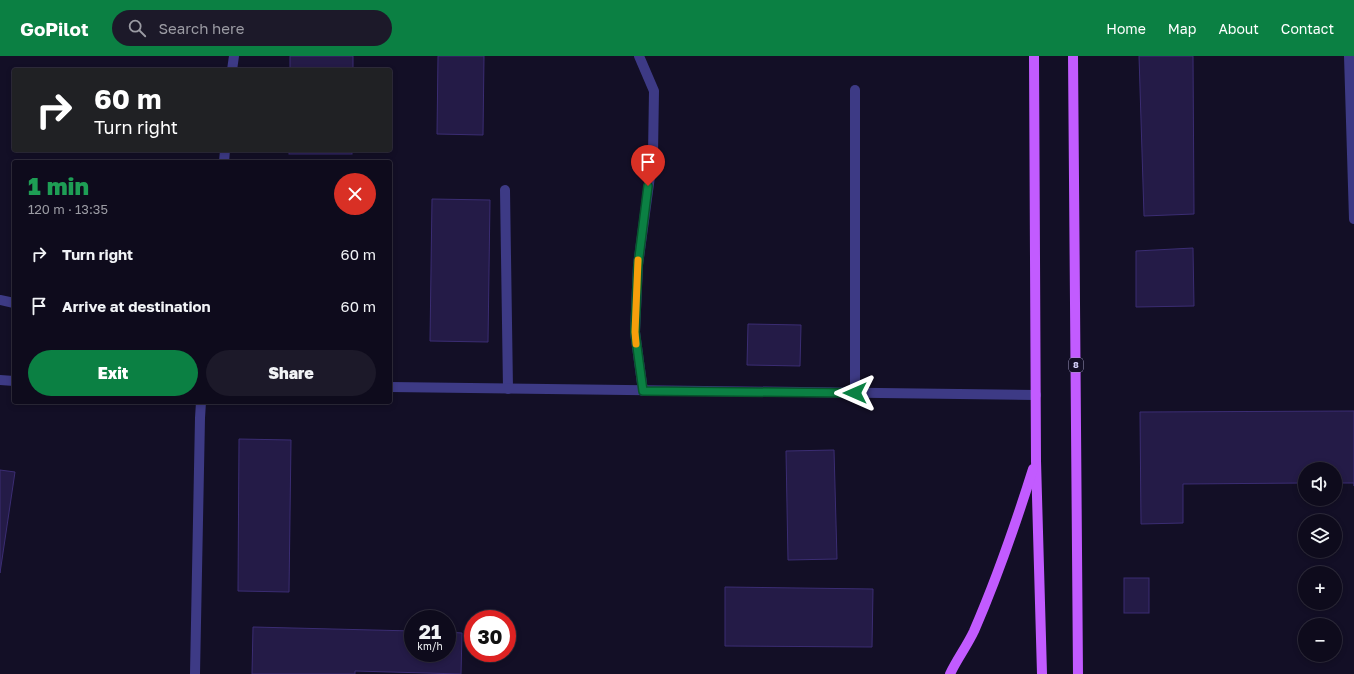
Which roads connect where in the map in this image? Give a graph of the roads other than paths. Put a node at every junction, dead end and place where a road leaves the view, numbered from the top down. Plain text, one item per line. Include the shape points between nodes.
1 (234, 56) edge
2 (639, 56) edge
3 (1034, 56) edge
4 (1073, 56) edge
5 (1348, 56) edge
6 (232, 68) edge
7 (855, 90) dead end
8 (505, 190) dead end
9 (1354, 219) edge
10 (0, 300) edge
11 (12, 303) edge
12 (0, 380) edge
13 (12, 381) edge
14 (392, 387) edge
15 (508, 389) junction
16 (643, 391) junction
17 (855, 393) junction
18 (1036, 395) junction
19 (201, 404) edge
20 (1036, 461) junction
21 (195, 674) edge
22 (950, 674) edge
23 (1042, 674) edge
24 (1078, 674) edge

1 - 6 street
2 - 16 street via 654,91 653,154 638,265 635,332
3 - 18 main road
4 - 24 main road, 8
5 - 9 street
7 - 17 street
8 - 15 street
10 - 11 street
12 - 13 street
14 - 15 street
15 - 16 street
16 - 17 street
17 - 18 street
18 - 20 main road
19 - 21 street
20 - 22 main road via 1017,519 973,632
20 - 23 main road

